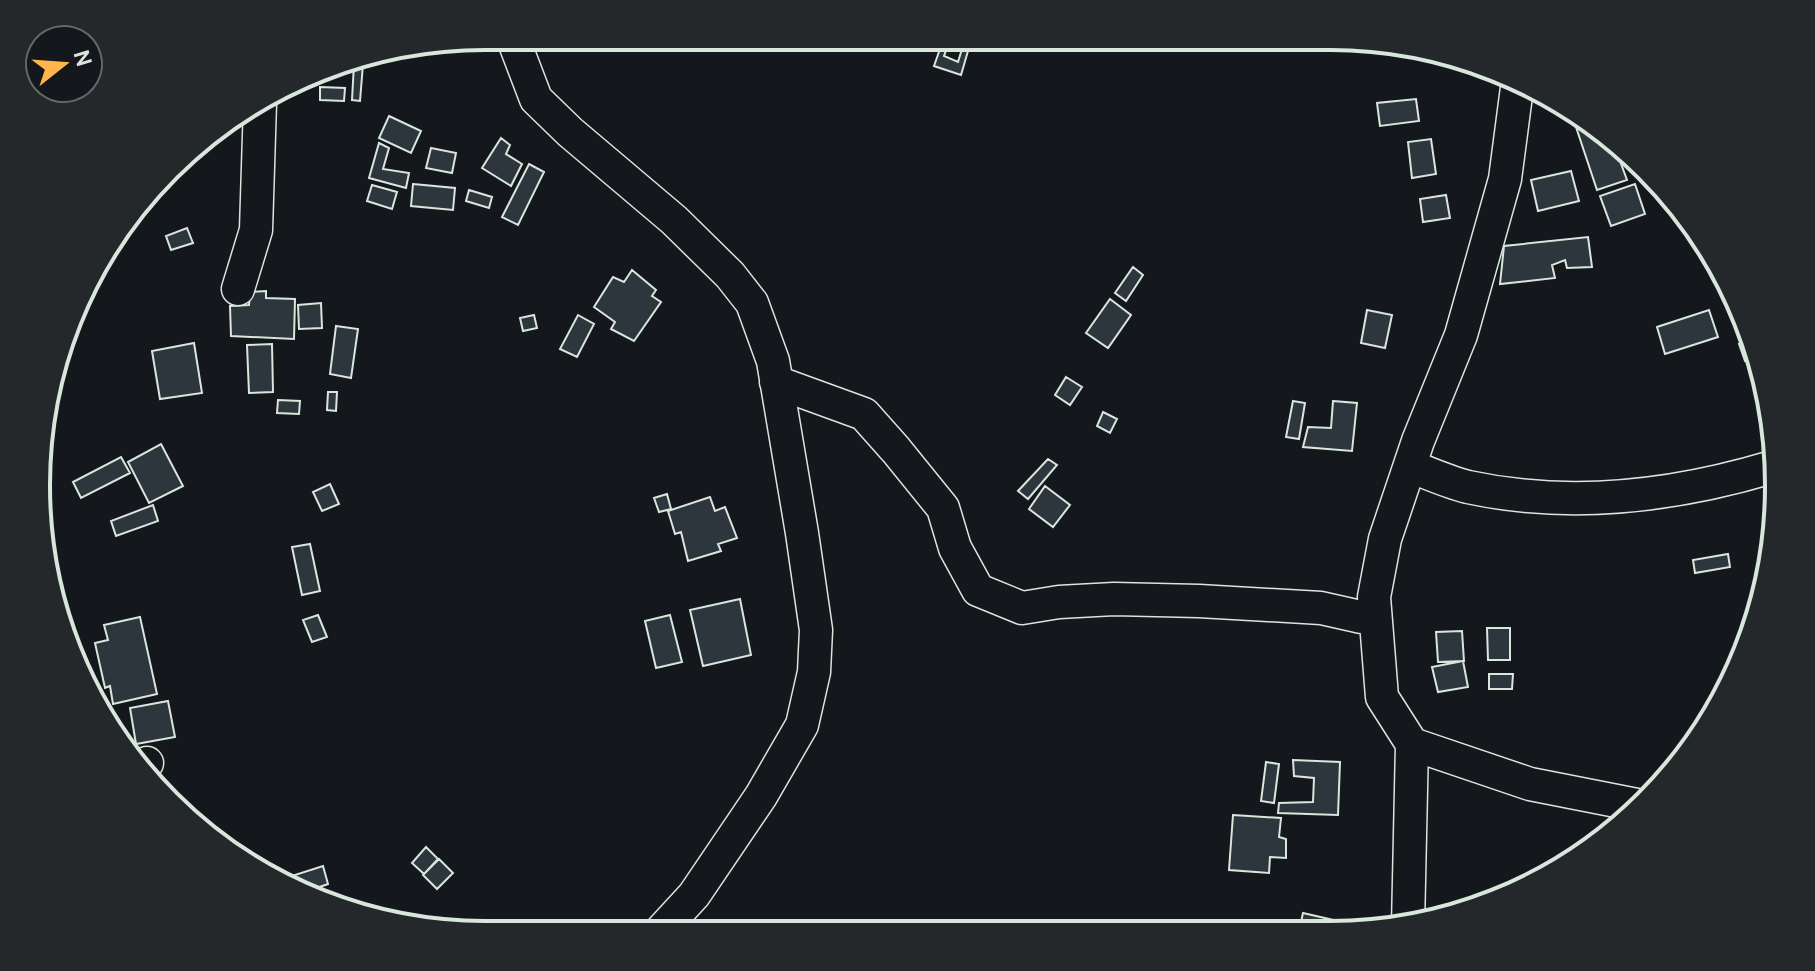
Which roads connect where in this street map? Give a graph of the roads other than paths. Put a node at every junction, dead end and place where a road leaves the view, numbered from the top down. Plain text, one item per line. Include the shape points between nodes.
1 (517, 50) edge
2 (1516, 92) edge
3 (260, 113) edge
4 (238, 289) dead end
5 (776, 382) junction
6 (1410, 466) junction
7 (1764, 469) edge
8 (1375, 616) junction
9 (1412, 744) junction
10 (1627, 803) edge
11 (1408, 914) edge
12 (670, 921) edge

1 - 5 street via 536,99 674,220 752,303
2 - 6 street via 1501,193 1461,335
3 - 4 street via 256,230
5 - 8 street via 864,414 943,508 955,548 978,590 1022,608 1073,601 1199,601
5 - 12 street via 816,630 814,672 802,725 761,796 694,895
6 - 7 street via 1466,486 1570,499 1664,493
6 - 8 street via 1385,539
8 - 9 street via 1382,697
9 - 10 street via 1530,784
9 - 11 street

